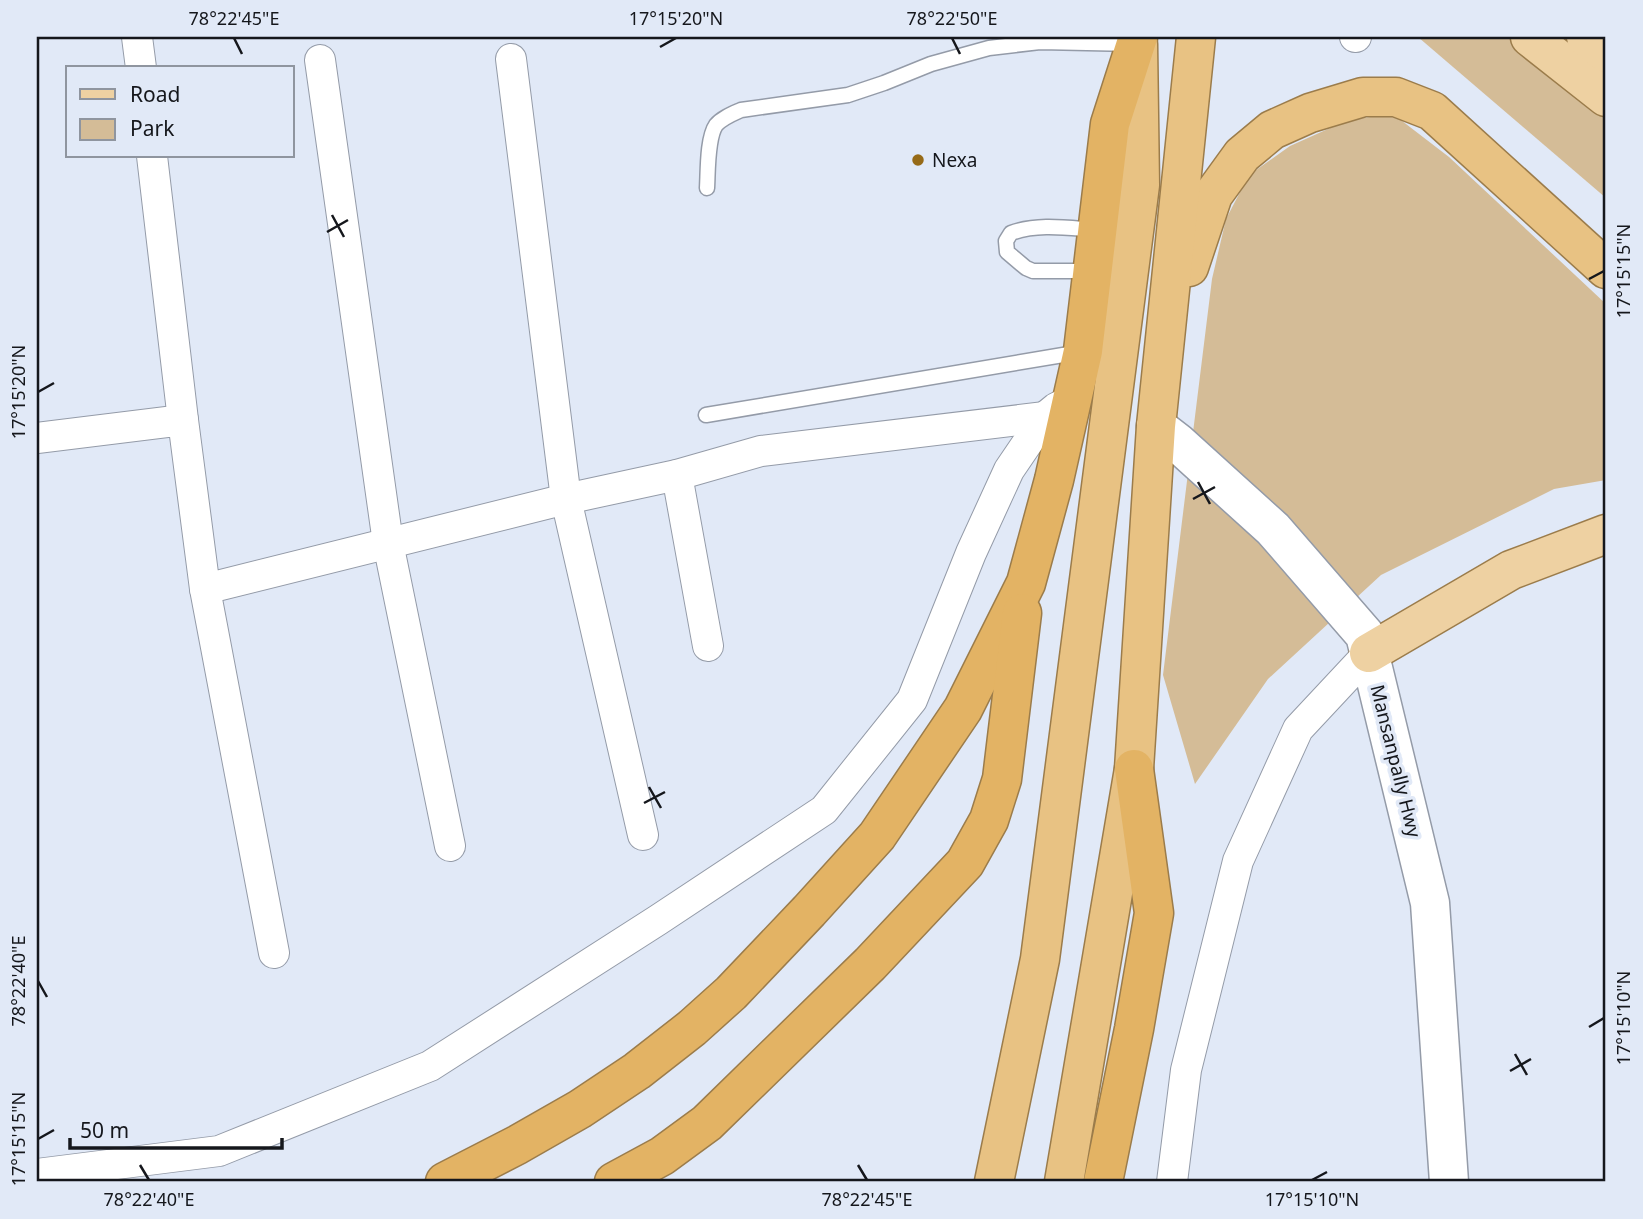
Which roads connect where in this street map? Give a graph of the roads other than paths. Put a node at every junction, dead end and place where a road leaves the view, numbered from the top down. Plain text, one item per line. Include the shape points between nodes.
1 (138, 37) edge
2 (1196, 37) edge
3 (1531, 37) edge
4 (1586, 37) edge
5 (1137, 39) edge
6 (1606, 53) edge
7 (510, 59) dead end
8 (320, 60) dead end
9 (141, 66) edge
10 (1606, 97) edge
11 (152, 158) edge
12 (707, 188) dead end
13 (1097, 230) junction
14 (1606, 269) edge
15 (1092, 271) junction
16 (1166, 333) junction
17 (1083, 351) junction
18 (1058, 409) junction
19 (706, 415) dead end
20 (183, 420) junction
21 (1156, 426) junction
22 (37, 438) edge
23 (677, 475) junction
24 (566, 499) junction
25 (1606, 534) edge
26 (388, 543) junction
27 (1026, 583) junction
28 (205, 589) junction
29 (708, 646) dead end
30 (1369, 653) junction
31 (1134, 769) junction
32 (643, 835) dead end
33 (450, 846) dead end
34 (274, 953) dead end
35 (37, 1174) edge
36 (445, 1182) edge
37 (614, 1182) edge
38 (994, 1182) edge
39 (1063, 1182) edge
40 (1103, 1182) edge
41 (1172, 1182) edge
42 (1449, 1182) edge

1 - 9 street
2 - 16 highway
3 - 10 main road
4 - 6 main road
5 - 12 lane via 989,48 848,95 741,110 716,125
5 - 13 highway via 1110,124
5 - 38 highway via 1140,185 1040,958
7 - 24 street
8 - 26 street
11 - 20 street
13 - 15 highway
13 - 15 lane via 1022,228 1006,241 1007,252 1033,271
14 - 16 highway via 1432,111 1396,97 1363,97 1272,130 1242,155 1213,195
15 - 17 highway
16 - 21 highway
17 - 18 highway
17 - 19 lane
18 - 23 street via 761,451
18 - 27 highway via 1054,480
18 - 35 street via 1009,470 912,700 824,810 430,1066 219,1151
20 - 22 street
20 - 28 street
21 - 30 main road, Mansanpally Hwy via 1273,529 1365,635
21 - 31 highway
23 - 24 street
23 - 29 street
24 - 26 street
24 - 32 street
25 - 30 main road via 1511,570
26 - 28 street
26 - 33 street
27 - 36 highway via 963,709 877,836 731,993 637,1072 580,1109
27 - 37 highway via 1002,779 989,820 965,863 870,964 707,1123 662,1156
28 - 34 street
30 - 41 street via 1298,729 1238,861 1186,1070
30 - 42 main road, Mansanpally Hwy via 1430,903
31 - 39 highway
31 - 40 highway via 1154,913

